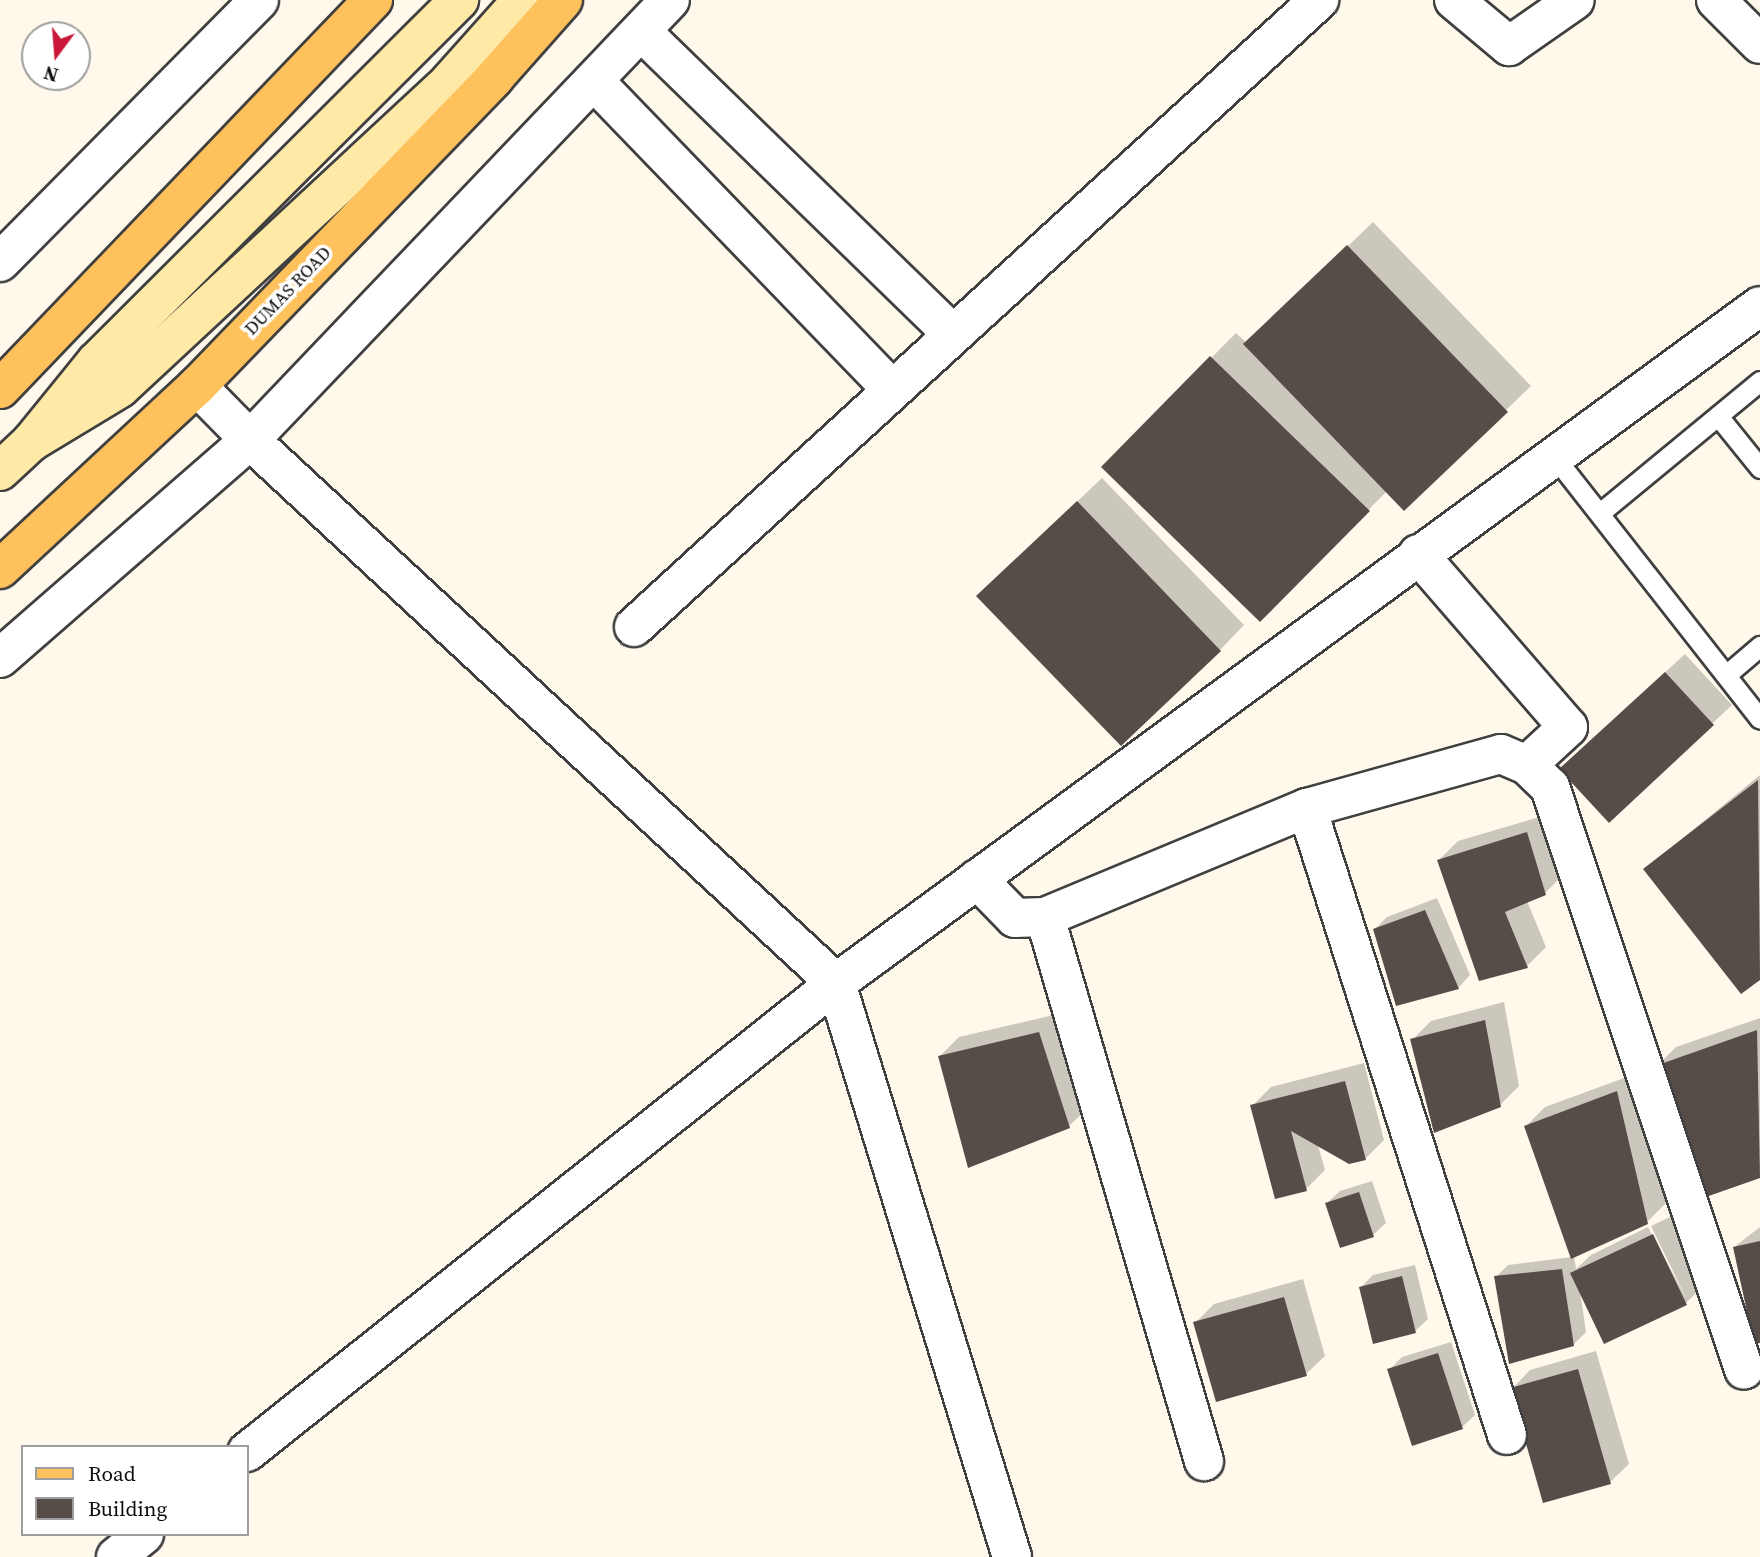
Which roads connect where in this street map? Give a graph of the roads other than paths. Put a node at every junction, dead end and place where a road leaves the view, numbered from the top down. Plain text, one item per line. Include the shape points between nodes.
1 (259, 0) edge
2 (373, 0) edge
3 (459, 0) edge
4 (522, 0) edge
5 (563, 0) edge
6 (670, 0) edge
7 (1319, 0) edge
8 (1454, 0) edge
9 (1575, 0) edge
10 (1716, 0) edge
11 (641, 31) junction
12 (1760, 44) edge
13 (594, 81) junction
14 (0, 262) edge
15 (1760, 306) edge
16 (952, 333) junction
17 (1760, 381) edge
18 (197, 386) junction
19 (0, 389) edge
20 (891, 389) junction
21 (1718, 415) junction
22 (250, 440) junction
23 (31, 442) junction
24 (1553, 455) junction
25 (1760, 468) edge
26 (0, 471) edge
27 (1601, 512) junction
28 (1418, 554) junction
29 (0, 569) edge
30 (634, 627) dead end
31 (1760, 646) edge
32 (0, 658) edge
33 (1726, 675) junction
34 (1760, 719) edge
35 (1527, 765) junction
36 (1307, 808) junction
37 (976, 879) junction
38 (1045, 917) junction
39 (836, 982) junction
40 (1744, 1370) dead end
41 (1507, 1435) dead end
42 (248, 1451) edge
43 (1204, 1461) dead end
44 (142, 1536) edge
45 (116, 1557) edge
46 (1012, 1557) edge

1 - 14 street
2 - 19 main road
3 - 23 main road via 96,362
4 - 23 main road via 449,82 120,388
5 - 18 main road, DUMAS ROAD via 485,88
6 - 11 street
7 - 16 street
8 - 9 street via 1509,46
10 - 12 street
11 - 13 street
11 - 16 street
13 - 20 street
13 - 22 street
15 - 24 street
16 - 20 street
17 - 21 lane
18 - 22 street
18 - 29 main road, DUMAS ROAD
20 - 30 street
21 - 25 lane
21 - 27 lane
22 - 32 street
22 - 39 street
23 - 26 main road
24 - 27 lane
24 - 28 street
27 - 33 lane
28 - 35 street via 1568,727
28 - 37 street
31 - 33 lane
33 - 34 lane
35 - 36 street via 1501,754
35 - 40 street via 1550,787
36 - 38 street
36 - 41 street
37 - 38 street via 1015,918
37 - 39 street
38 - 43 street
39 - 42 street
39 - 46 street
44 - 45 street

